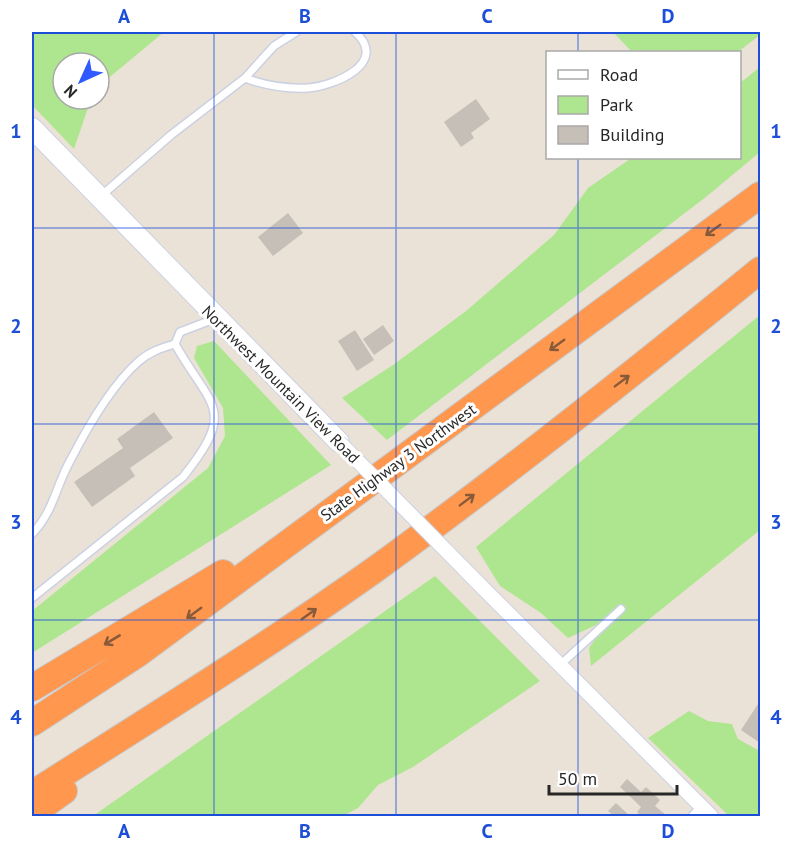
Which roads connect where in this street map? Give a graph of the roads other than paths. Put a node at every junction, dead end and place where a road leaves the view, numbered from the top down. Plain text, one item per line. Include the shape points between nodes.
1 (296, 32) edge
2 (356, 32) edge
3 (245, 78) junction
4 (32, 128) edge
5 (760, 195) edge
6 (99, 198) junction
7 (760, 270) edge
8 (216, 318) junction
9 (175, 344) junction
10 (339, 442) joint
11 (360, 491) junction
12 (32, 534) edge
13 (32, 598) edge
14 (621, 609) dead end
15 (261, 648) junction
16 (560, 665) junction
17 (32, 688) edge
18 (32, 723) edge
19 (32, 794) edge
20 (701, 813) edge
21 (32, 814) edge

1 - 3 lane via 274,46
2 - 3 lane via 362,37 366,56 358,69 339,80 323,86 286,87
3 - 6 lane
4 - 6 street, Northwest Mountain View Road
5 -> 11 highway, State Highway 3 Northwest
6 - 8 street, Northwest Mountain View Road
15 -> 7 highway via 462,504 663,350
8 - 9 lane via 180,332
8 - 10 street, Northwest Mountain View Road
9 - 12 lane via 157,349 138,362 109,397 69,462 52,507
9 - 13 lane via 215,410 213,430 200,455 183,477
10 - 16 street, Northwest Mountain View Road, bridge
11 -> 17 highway
11 -> 18 highway, State Highway 3 Northwest via 139,653
14 - 16 lane
15 - 19 highway
15 - 21 highway
16 - 20 street, Northwest Mountain View Road

